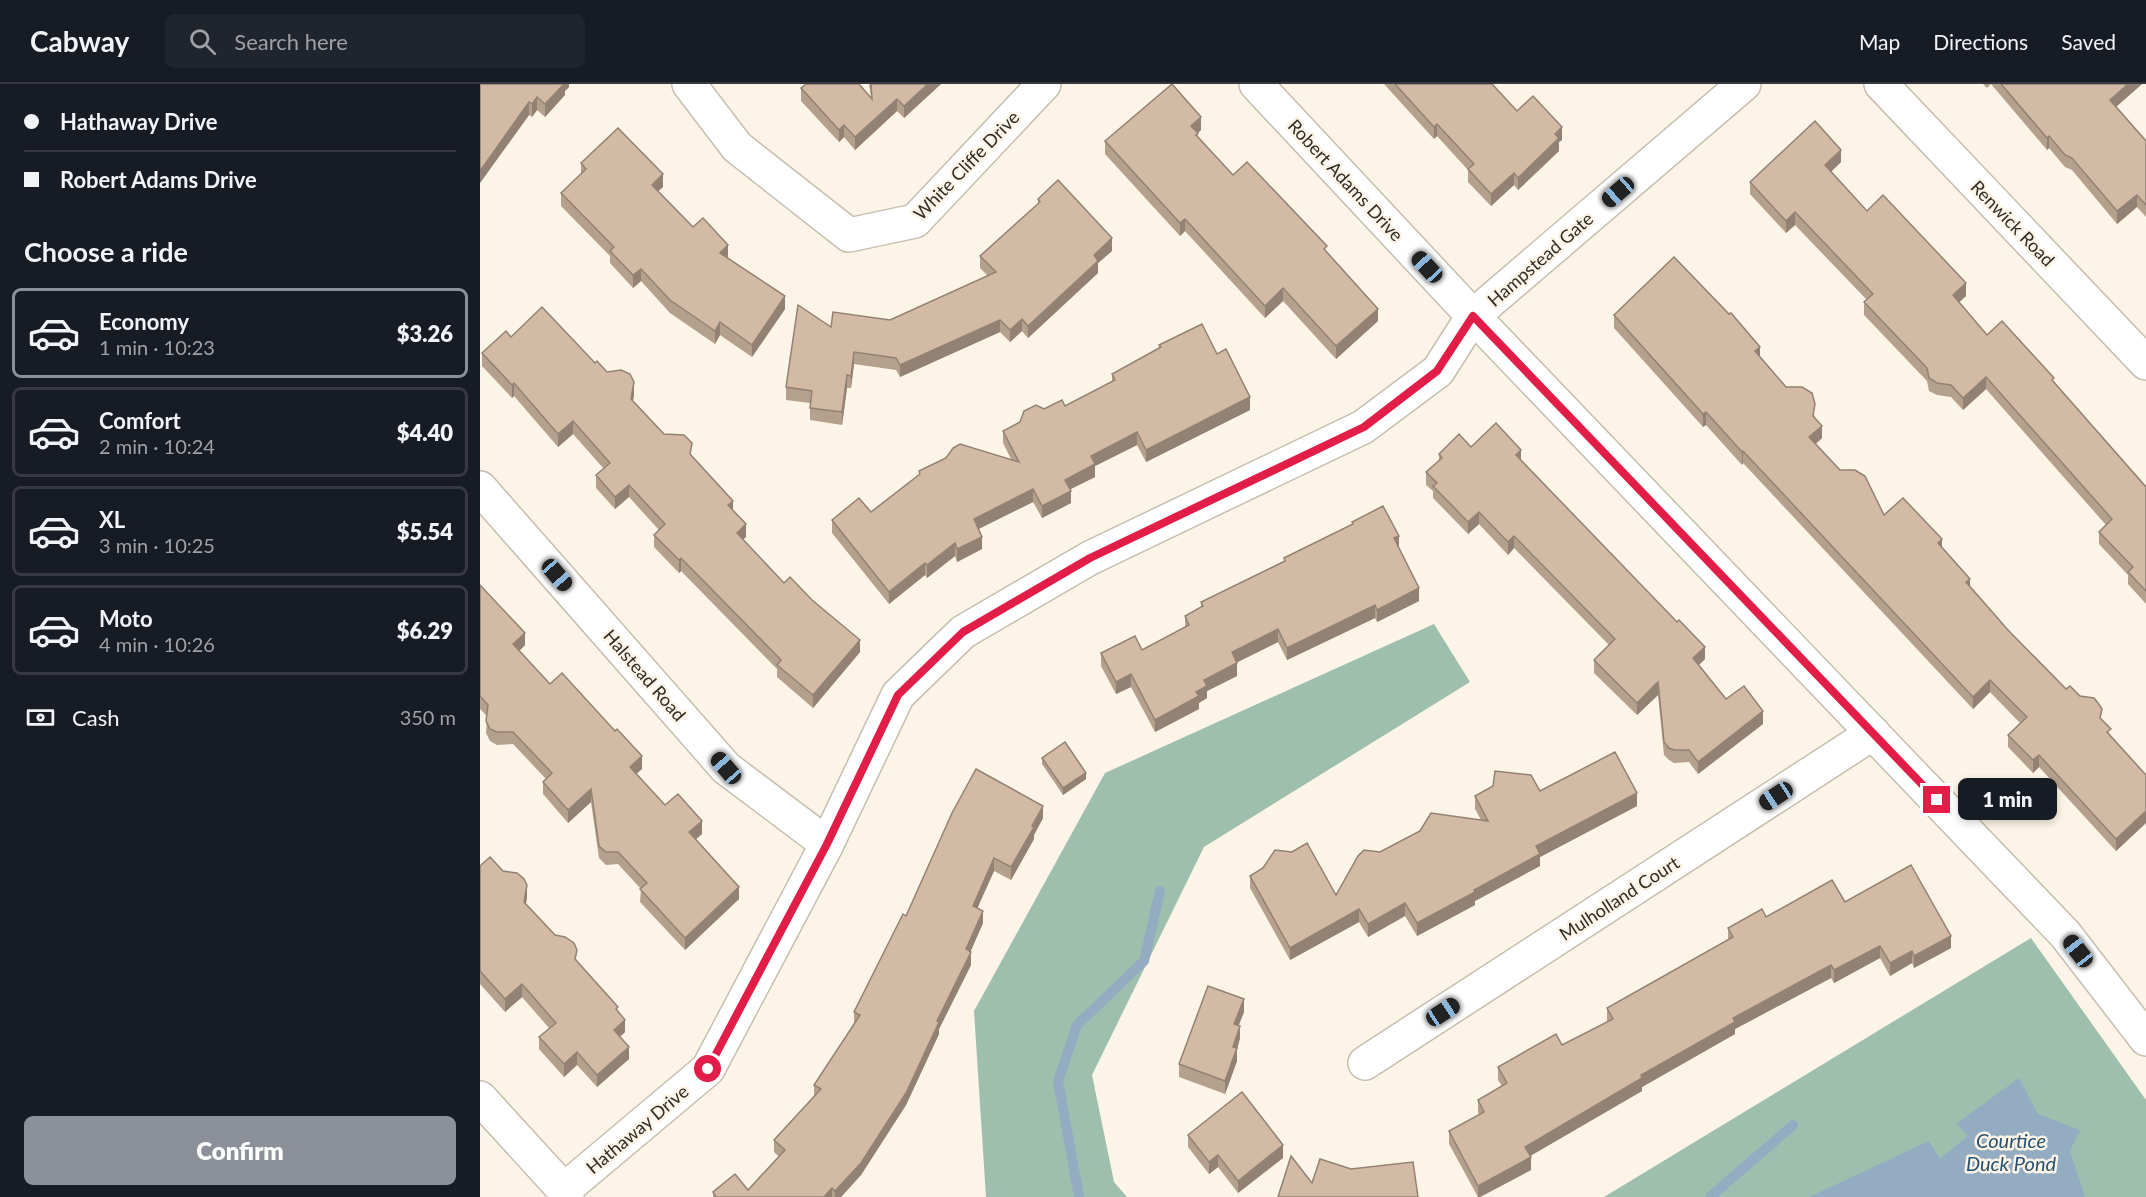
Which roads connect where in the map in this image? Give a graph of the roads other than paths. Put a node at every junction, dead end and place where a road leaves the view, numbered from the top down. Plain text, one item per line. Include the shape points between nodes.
1 (689, 84) edge
2 (1044, 84) edge
3 (1256, 84) edge
4 (1744, 84) edge
5 (1881, 84) edge
6 (1473, 316) junction
7 (2146, 363) edge
8 (480, 488) edge
9 (1874, 733) junction
10 (827, 844) junction
11 (2146, 1039) edge
12 (1365, 1063) dead end
13 (480, 1098) edge
14 (566, 1194) edge

1 - 2 street, White Cliffe Drive via 737,147 849,235 915,222
3 - 6 street, Robert Adams Drive
4 - 6 street, Hampstead Gate
5 - 7 street, Renwick Road
6 - 9 street, Robert Adams Drive
6 - 10 street, Hathaway Drive via 1437,371 1364,427 1090,558 963,632 898,695
8 - 10 street, Halstead Road via 726,768
9 - 11 street, Robert Adams Drive via 2065,934
9 - 12 street, Mulholland Court
10 - 14 street, Hathaway Drive via 708,1069
13 - 14 street

